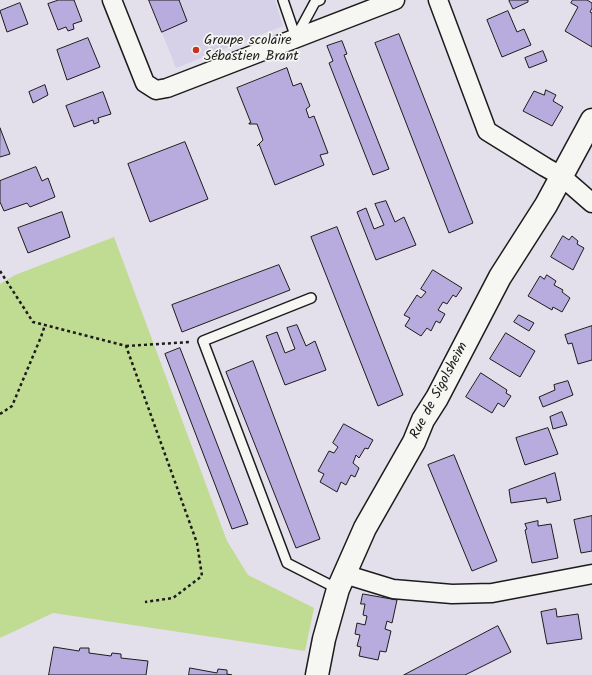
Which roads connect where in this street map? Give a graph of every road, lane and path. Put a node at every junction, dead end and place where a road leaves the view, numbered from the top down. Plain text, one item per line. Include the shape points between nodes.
1 (112, 0) edge
2 (283, 0) edge
3 (320, 0) edge
4 (395, 0) edge
5 (438, 0) edge
6 (296, 38) junction
7 (592, 120) edge
8 (561, 176) junction
9 (592, 203) edge
10 (0, 271) edge
11 (311, 298) dead end
12 (45, 325) junction
13 (203, 341) junction
14 (126, 346) junction
15 (0, 414) edge
16 (592, 574) edge
17 (341, 582) junction
18 (144, 602) dead end
19 (317, 675) edge

1 - 6 street via 145,83 156,90
2 - 6 lane
3 - 6 lane via 315,2
4 - 6 street
5 - 8 street via 487,131
7 - 8 street, Rue de Sigolsheim
8 - 9 street
8 - 17 street, Rue de Sigolsheim via 546,205 500,277 423,420 414,442 365,528
10 - 12 path via 33,322
11 - 13 lane
12 - 14 path
12 - 15 path via 12,406
13 - 14 path
13 - 17 lane via 287,563
14 - 18 path via 197,543 202,576 173,598
16 - 17 street via 492,593 452,594 394,590
17 - 19 street, Rue de Sigolsheim via 324,639

